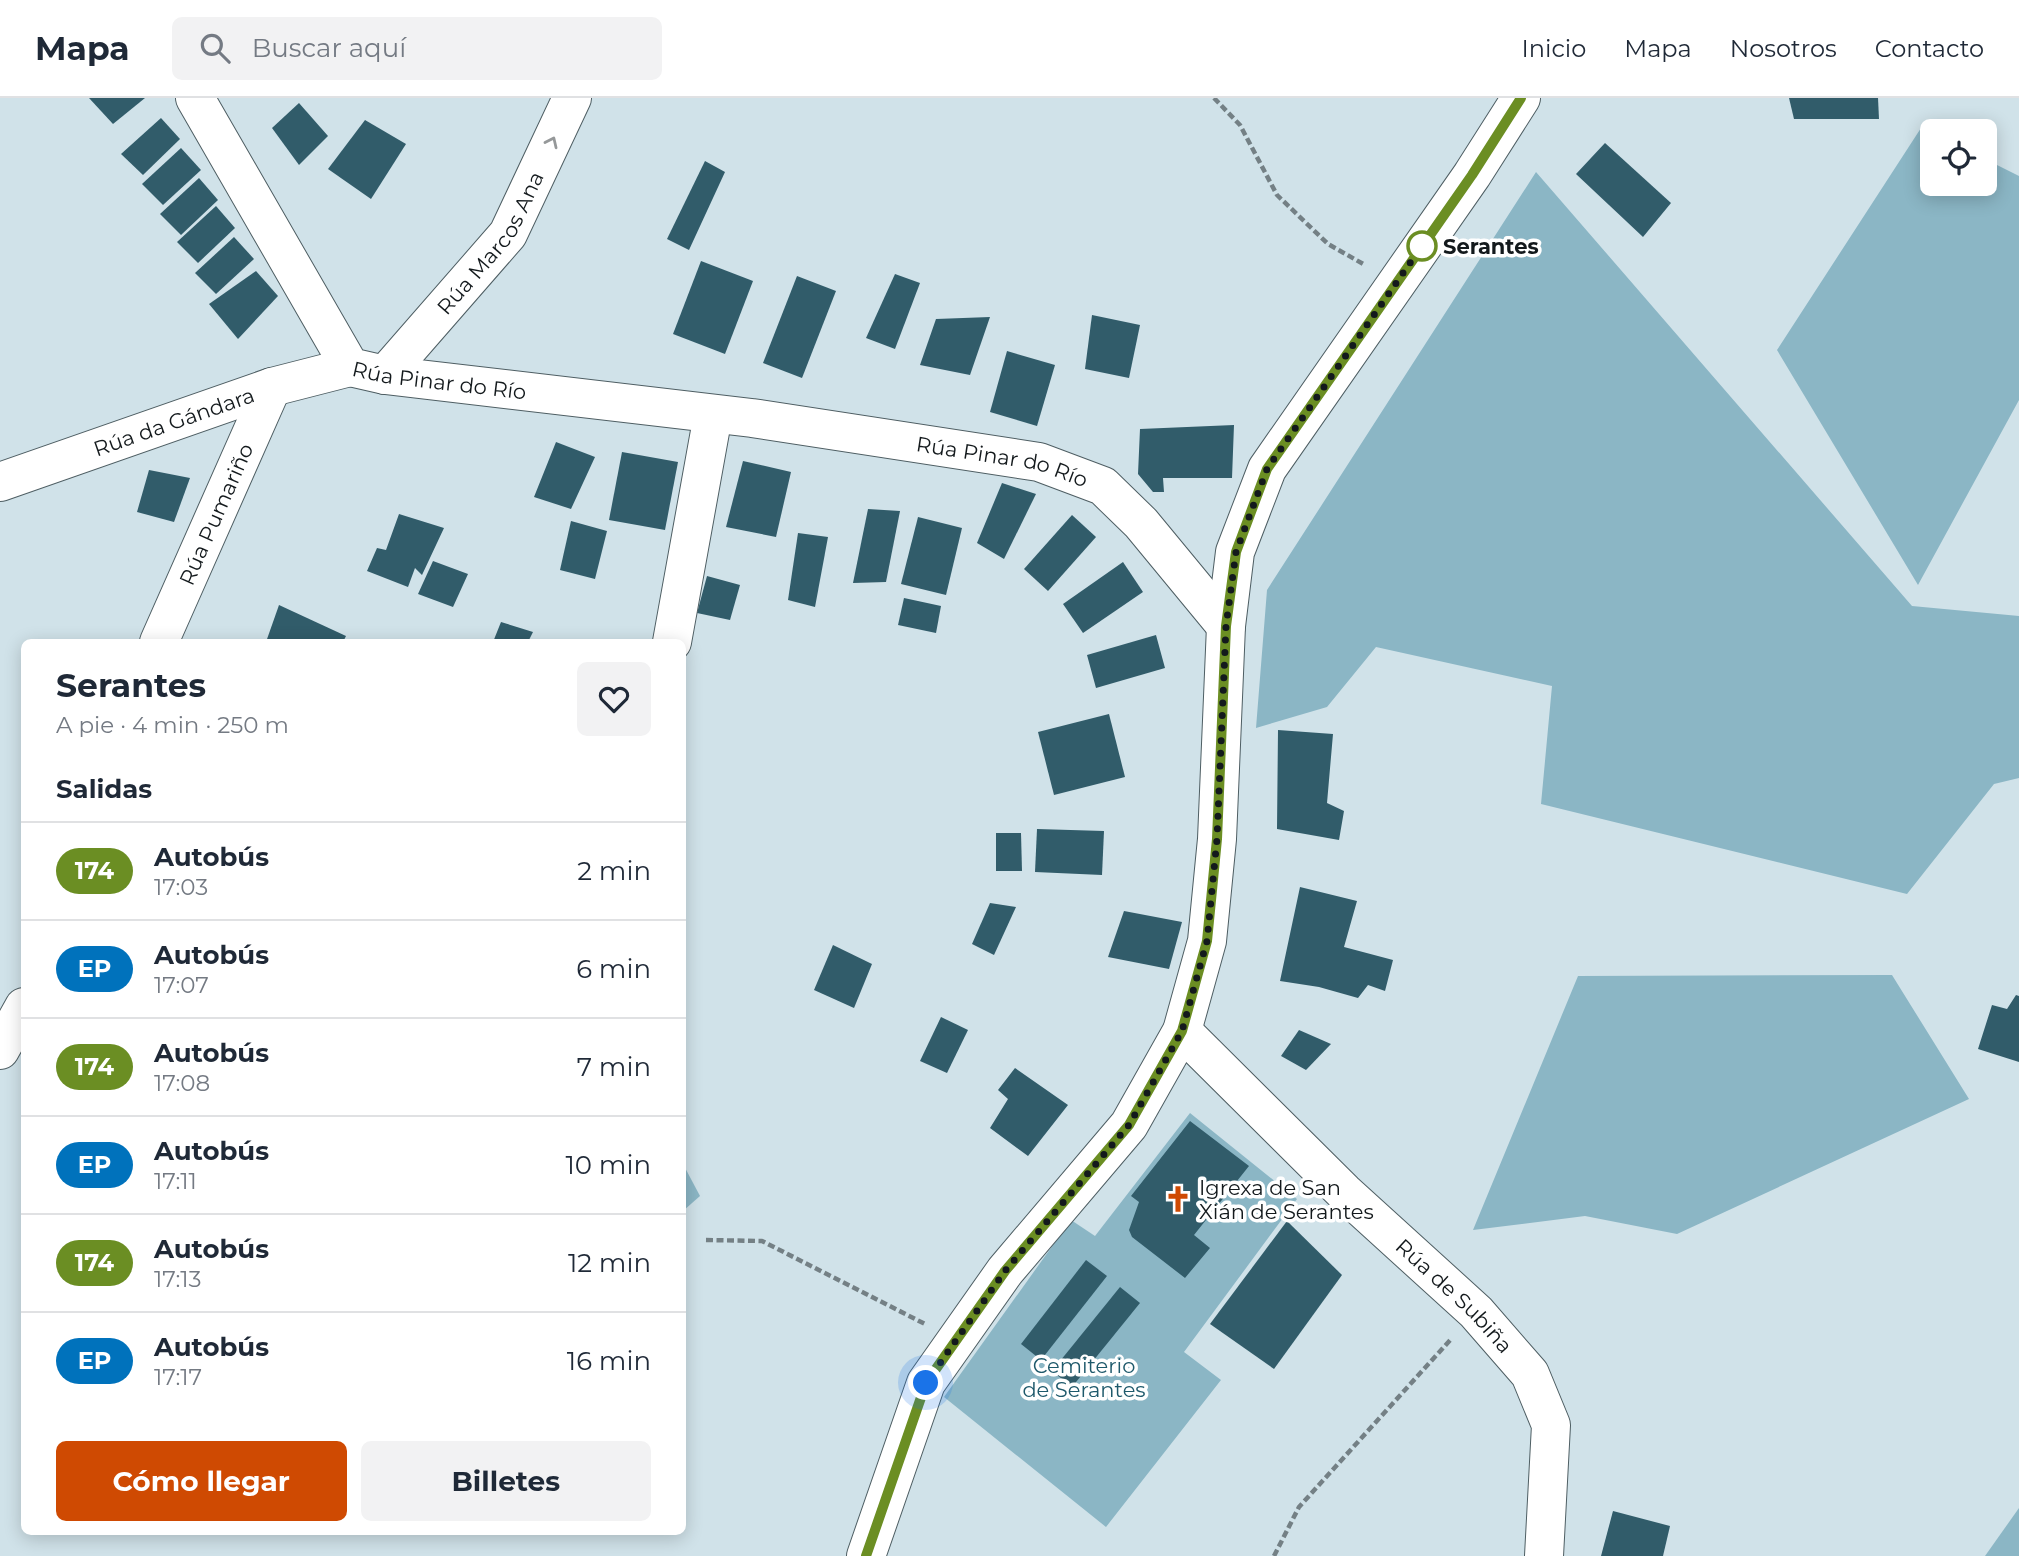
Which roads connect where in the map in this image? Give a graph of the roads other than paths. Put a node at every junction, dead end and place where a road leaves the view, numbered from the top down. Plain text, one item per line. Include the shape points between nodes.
1 (195, 98) edge
2 (572, 98) edge
3 (1520, 98) edge
4 (1536, 98) edge
5 (368, 371) junction
6 (272, 387) junction
7 (713, 415) junction
8 (0, 482) edge
9 (1226, 626) junction
10 (160, 639) edge
11 (673, 639) edge
12 (21, 1012) edge
13 (1182, 1031) junction
14 (0, 1051) edge
15 (866, 1556) edge
16 (1544, 1556) edge

1 - 5 street, Rúa Pinar do Río
5 -> 2 street, Rúa Marcos Ana via 508,234
3 - 4 street
3 - 9 street via 1472,175 1267,469 1236,552
5 - 6 street, Rúa da Gándara
5 - 7 street, Rúa Pinar do Río
6 - 8 street, Rúa da Gándara
6 - 10 street, Rúa Pumariño
7 - 9 street, Rúa Pinar do Río via 1039,462 1102,486 1141,523
7 - 11 street
9 - 13 street via 1217,839 1207,941
12 - 14 street
13 - 15 street via 1129,1125 1005,1271 926,1383
13 - 16 street, Rúa de Subiña via 1344,1192 1476,1312 1530,1374 1551,1425

